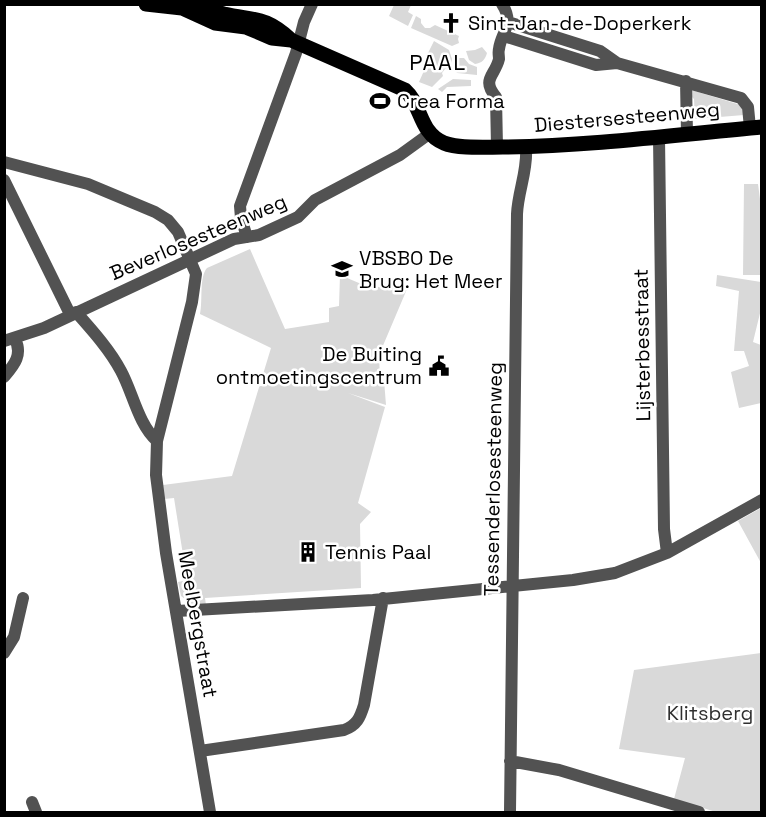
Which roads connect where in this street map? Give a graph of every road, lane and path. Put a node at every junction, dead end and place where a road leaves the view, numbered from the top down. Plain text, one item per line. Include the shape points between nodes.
1 (146, 4) edge
2 (201, 4) edge
3 (312, 4) edge
4 (506, 6) edge
5 (506, 29) junction
6 (295, 42) junction
7 (686, 81) junction
8 (756, 128) edge
9 (429, 134) junction
10 (687, 134) junction
11 (659, 137) junction
12 (497, 147) junction
13 (526, 147) junction
14 (4, 162) edge
15 (4, 180) edge
16 (247, 237) junction
17 (190, 259) junction
18 (73, 313) junction
19 (10, 340) edge
20 (4, 377) edge
21 (157, 441) junction
22 (762, 500) edge
23 (667, 553) junction
24 (512, 586) junction
25 (23, 598) dead end
26 (383, 598) junction
27 (177, 611) junction
28 (4, 653) edge
29 (200, 751) junction
30 (510, 761) junction
31 (210, 813) edge
32 (510, 813) edge
33 (699, 813) edge

1 - 6 main road via 182,8 215,23 246,27
2 - 6 main road via 222,14 277,27
3 - 6 street
4 - 5 street
5 - 7 street via 596,65 617,63
5 - 12 street via 489,81 489,89 496,97
6 - 9 main road via 405,90 412,96
6 - 16 street via 240,206
7 - 8 street via 744,99
7 - 10 street
8 - 10 main road, Diestersesteenweg
9 - 12 main road, Diestersesteenweg via 444,144
9 - 16 street, Beverlosesteenweg via 400,155 315,200 298,217
10 - 11 main road, Diestersesteenweg
11 - 13 main road, Diestersesteenweg
11 - 23 street, Lijsterbesstraat
12 - 13 main road, Diestersesteenweg
13 - 24 street, Tessenderlosesteenweg via 527,165 518,194 517,214
14 - 17 street, Meelbergstraat via 88,184 155,212 178,232
15 - 18 street
16 - 17 street, Beverlosesteenweg
17 - 18 street, Beverlosesteenweg
17 - 21 street, Meelbergstraat via 196,284
18 - 19 street, Beverlosesteenweg
18 - 21 street via 117,364 144,424
19 - 20 street via 18,346 18,356
21 - 27 street, Meelbergstraat via 159,503
22 - 23 street
23 - 24 street via 615,573
24 - 26 street
24 - 30 street, Tessenderlosesteenweg
25 - 28 street via 14,637
26 - 27 street
26 - 29 street via 364,705 353,726
27 - 29 street, Meelbergstraat
29 - 31 street, Meelbergstraat
30 - 32 street, Tessenderlosesteenweg
30 - 33 street via 559,770

